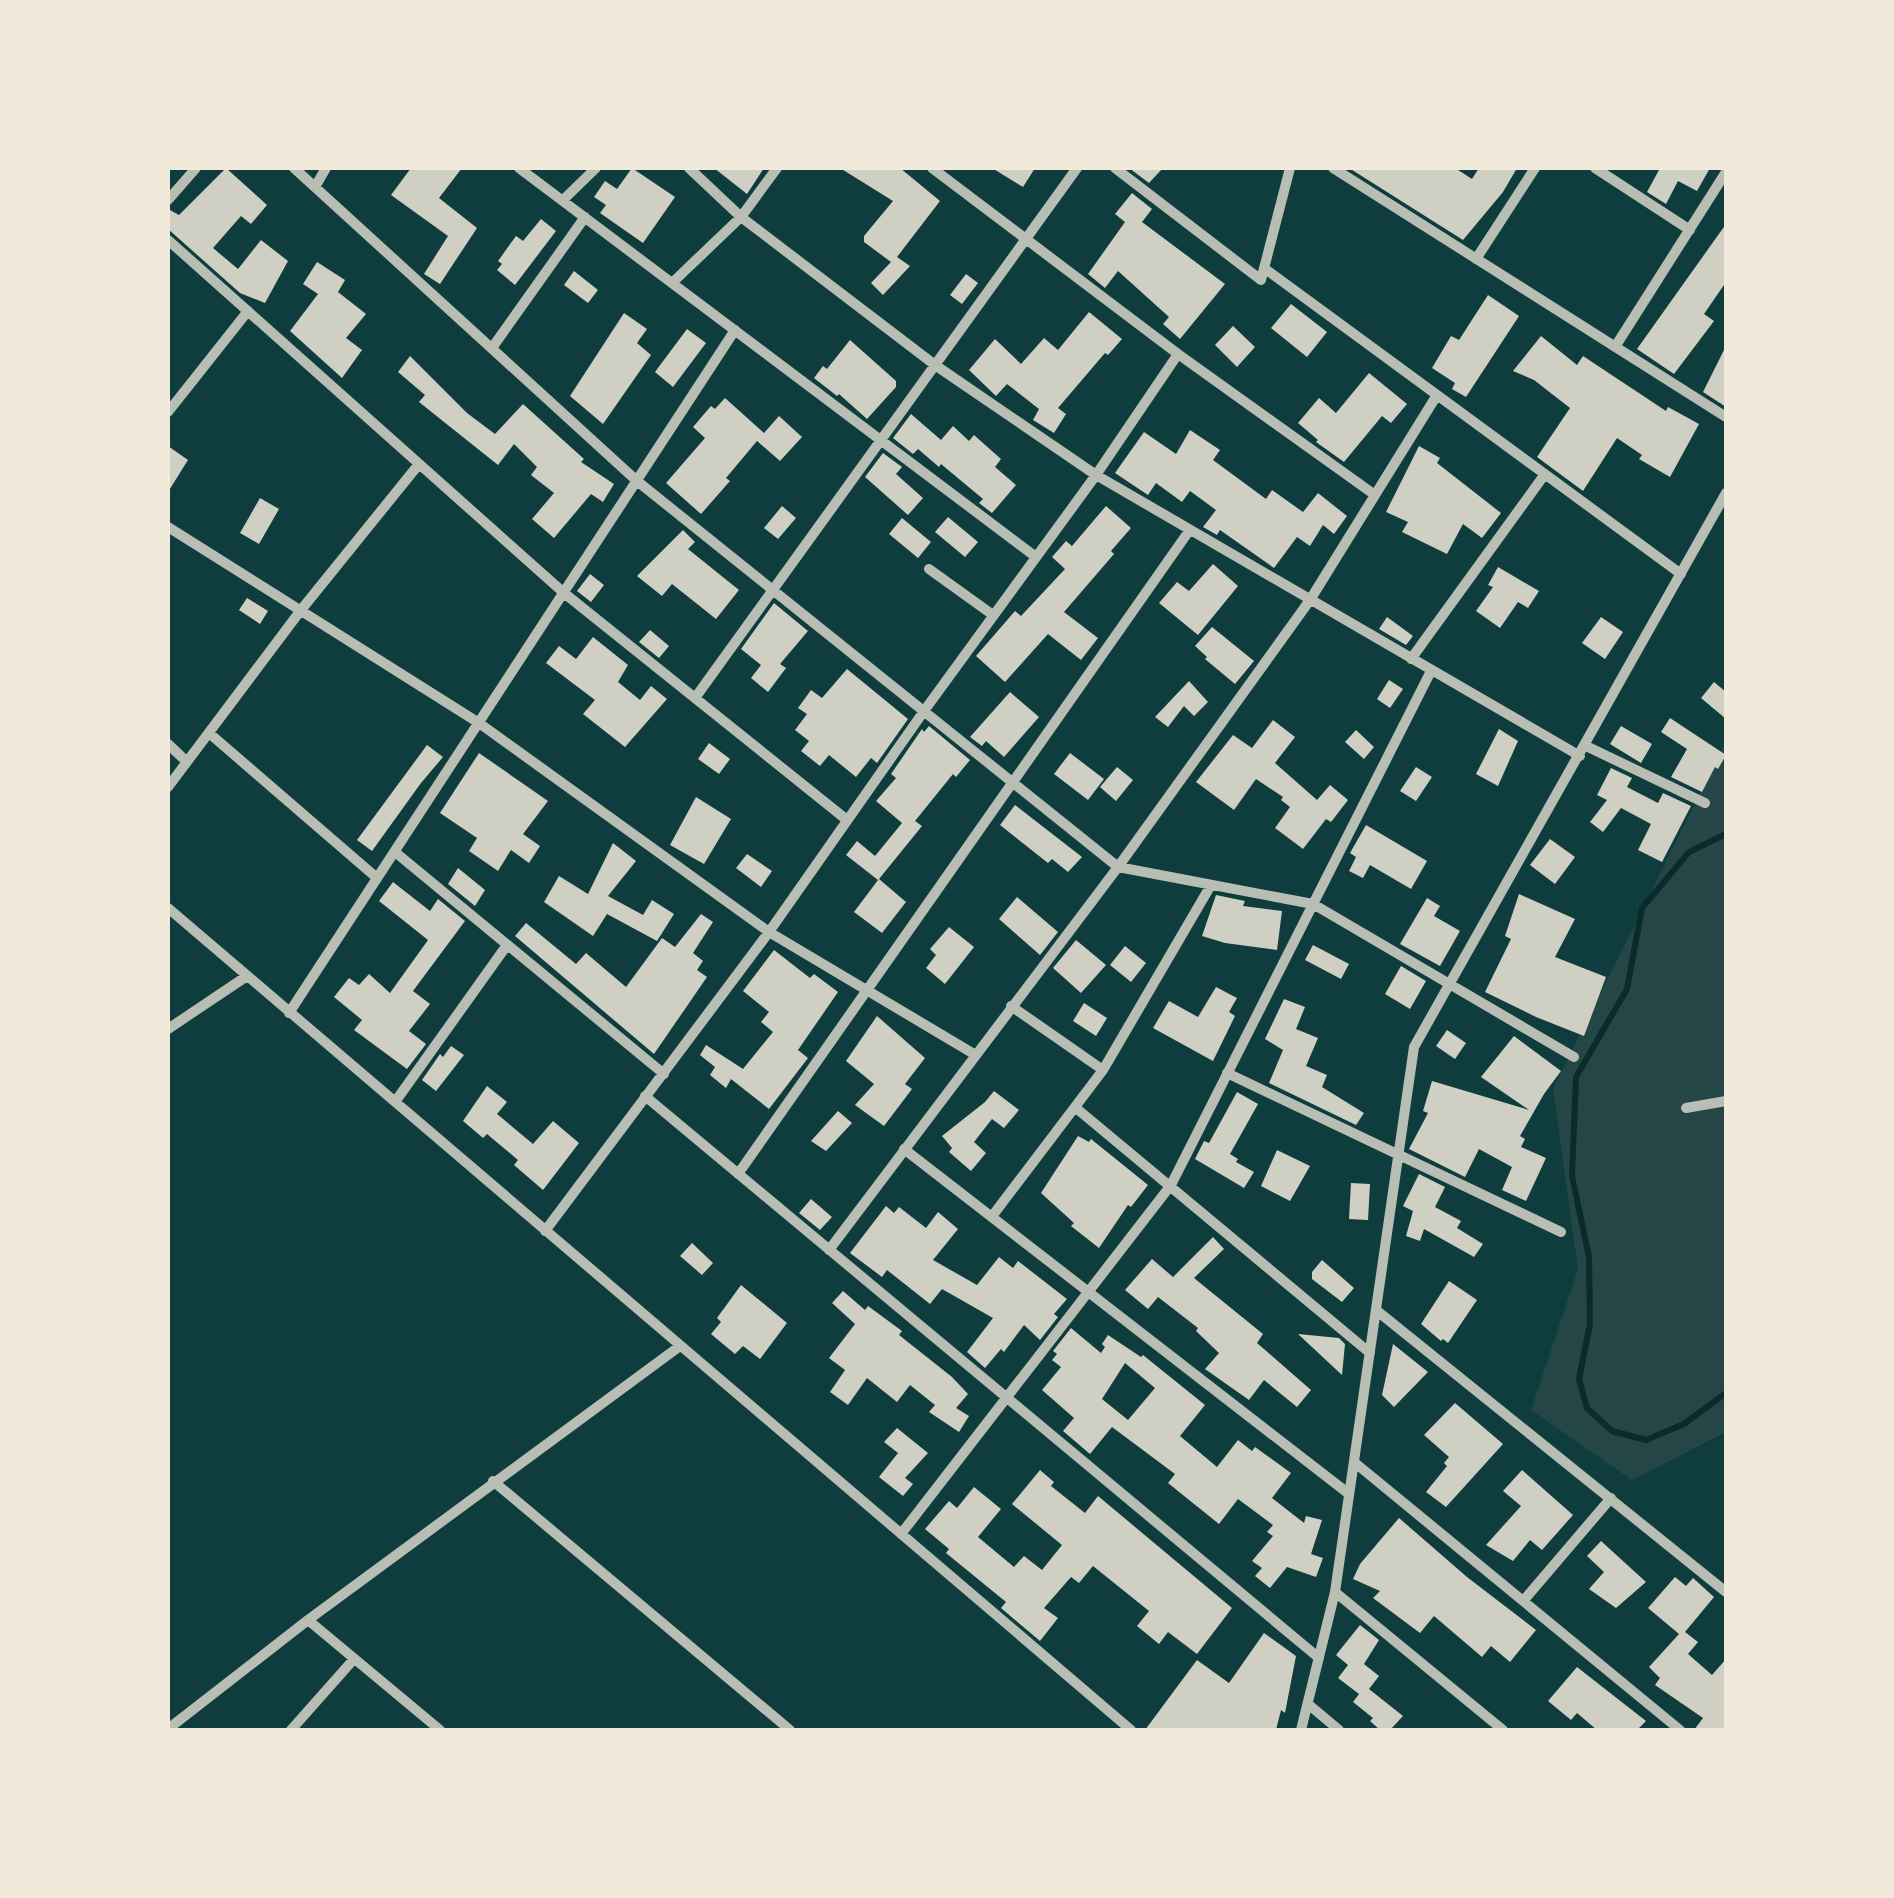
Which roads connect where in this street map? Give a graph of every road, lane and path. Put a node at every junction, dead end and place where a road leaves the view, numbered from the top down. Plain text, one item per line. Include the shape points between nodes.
1 (196, 168) edge
2 (294, 168) edge
3 (326, 168) edge
4 (519, 168) edge
5 (596, 168) edge
6 (689, 168) edge
7 (777, 168) edge
8 (932, 168) edge
9 (1078, 168) edge
10 (1115, 168) edge
11 (1290, 168) edge
12 (1333, 168) edge
13 (1536, 168) edge
14 (1595, 168) edge
15 (1726, 172) edge
16 (315, 187) junction
17 (168, 200) edge
18 (563, 200) junction
19 (585, 217) junction
20 (741, 217) junction
21 (1690, 230) junction
22 (168, 240) edge
23 (1026, 240) junction
24 (1476, 260) junction
25 (1264, 268) junction
26 (672, 283) junction
27 (248, 311) junction
28 (735, 330) junction
29 (1614, 347) junction
30 (492, 348) junction
31 (1178, 354) junction
32 (934, 365) junction
33 (1437, 395) junction
34 (168, 412) edge
35 (1726, 417) edge
36 (881, 440) junction
37 (419, 464) junction
38 (1545, 474) junction
39 (1096, 475) junction
40 (637, 481) junction
41 (1726, 492) edge
42 (1375, 494) junction
43 (168, 527) edge
44 (1189, 531) junction
45 (1036, 557) junction
46 (930, 569) dead end
47 (1681, 574) junction
48 (773, 590) junction
49 (564, 593) junction
50 (1310, 600) junction
51 (300, 610) junction
52 (993, 615) junction
53 (1411, 659) junction
54 (1431, 670) junction
55 (695, 698) junction
56 (924, 711) junction
57 (479, 722) junction
58 (209, 733) junction
59 (168, 744) edge
60 (1583, 751) junction
61 (187, 762) junction
62 (1014, 784) junction
63 (168, 787) edge
64 (1705, 803) dead end
65 (847, 820) junction
66 (395, 852) junction
67 (1118, 867) junction
68 (378, 878) junction
69 (1211, 885) junction
70 (1313, 904) junction
71 (168, 908) edge
72 (769, 932) junction
73 (508, 945) junction
74 (247, 976) junction
75 (1450, 984) junction
76 (868, 990) junction
77 (1011, 1006) junction
78 (289, 1012) junction
79 (168, 1029) edge
80 (974, 1054) junction
81 (1574, 1057) dead end
82 (1103, 1070) junction
83 (1227, 1073) junction
84 (664, 1074) junction
85 (646, 1096) junction
86 (1726, 1101) edge
87 (395, 1102) junction
88 (1076, 1108) junction
89 (1686, 1108) dead end
90 (904, 1149) junction
91 (1398, 1154) junction
92 (738, 1174) junction
93 (1171, 1185) junction
94 (993, 1215) junction
95 (546, 1231) junction
96 (1561, 1232) dead end
97 (829, 1250) junction
98 (1089, 1290) junction
99 (1376, 1310) junction
100 (680, 1346) junction
101 (1370, 1353) junction
102 (1006, 1398) junction
103 (1354, 1462) junction
104 (494, 1481) junction
105 (1349, 1494) junction
106 (1611, 1498) junction
107 (901, 1534) junction
108 (1335, 1592) junction
109 (1726, 1592) edge
110 (1524, 1600) junction
111 (308, 1620) junction
112 (354, 1658) junction
113 (1319, 1658) junction
114 (1308, 1704) junction
115 (168, 1729) edge
116 (291, 1730) edge
117 (440, 1730) edge
118 (790, 1730) edge
119 (1131, 1730) edge
120 (1301, 1730) edge
121 (1339, 1730) edge
122 (1503, 1730) edge
123 (1680, 1730) edge

1 - 17 street
2 - 16 street
3 - 16 street
4 - 18 street
5 - 18 street
6 - 20 street
7 - 20 street
8 - 23 street
9 - 23 street
10 - 25 street via 1261,280
11 - 25 street
12 - 24 street
13 - 24 street
14 - 21 street
15 - 21 street
16 - 30 street
18 - 19 street
19 - 26 street
19 - 30 street
20 - 26 street
20 - 32 street
21 - 29 street
22 - 27 street
23 - 31 street
23 - 32 street
24 - 29 street
25 - 33 street
26 - 28 street
27 - 34 street
27 - 37 street
28 - 36 street
28 - 40 street
29 - 35 street
30 - 40 street
31 - 39 street
31 - 42 street
32 - 36 street
32 - 39 street
33 - 38 street
33 - 42 street
36 - 45 street
36 - 48 street
37 - 49 street
37 - 51 street
38 - 47 street
38 - 53 street
39 - 44 street
39 - 45 street
40 - 48 street
40 - 49 street
41 - 47 street
42 - 50 street
43 - 51 street
44 - 50 street
44 - 62 street
45 - 52 street
46 - 52 street
47 - 60 street
48 - 55 street
48 - 56 street
49 - 55 street
49 - 57 street
50 - 53 street
50 - 67 street
51 - 57 street
51 - 58 street
52 - 56 street
53 - 54 street
54 - 60 street
54 - 70 street
55 - 65 street
56 - 62 street
56 - 65 street
57 - 66 street
57 - 72 street
58 - 61 street
58 - 68 street
59 - 61 street
60 - 64 street
60 - 75 street
61 - 63 street
62 - 67 street
62 - 76 street
65 - 72 street
66 - 68 street
66 - 73 street
67 - 69 street
67 - 77 street
68 - 78 street
69 - 70 street
69 - 82 street
70 - 75 street
70 - 83 street
71 - 74 street
72 - 76 street
72 - 84 street
73 - 84 street
73 - 87 street
74 - 78 street
74 - 79 street
75 - 81 street
75 - 91 street via 1414,1046
76 - 80 street
76 - 92 street
77 - 80 street
77 - 82 street
78 - 87 street
80 - 90 street
82 - 88 street
83 - 91 street
83 - 93 street
84 - 85 street
85 - 92 street
85 - 95 street
86 - 89 street
87 - 95 street
88 - 93 street
88 - 94 street
90 - 94 street
90 - 97 street
91 - 96 street
91 - 99 street
92 - 97 street
93 - 98 street
93 - 101 street
94 - 98 street
95 - 100 street
97 - 102 street
98 - 102 street
98 - 105 street
99 - 101 street
99 - 106 street
100 - 104 street
100 - 107 street
101 - 103 street
102 - 107 street
102 - 113 street
103 - 105 street
103 - 110 street
104 - 111 street
104 - 118 street
105 - 108 street
106 - 109 street
106 - 110 street
107 - 119 street
108 - 113 street
108 - 122 street
110 - 123 street
111 - 112 street
111 - 115 street
112 - 116 street
112 - 117 street
113 - 114 street
114 - 120 street
114 - 121 street

